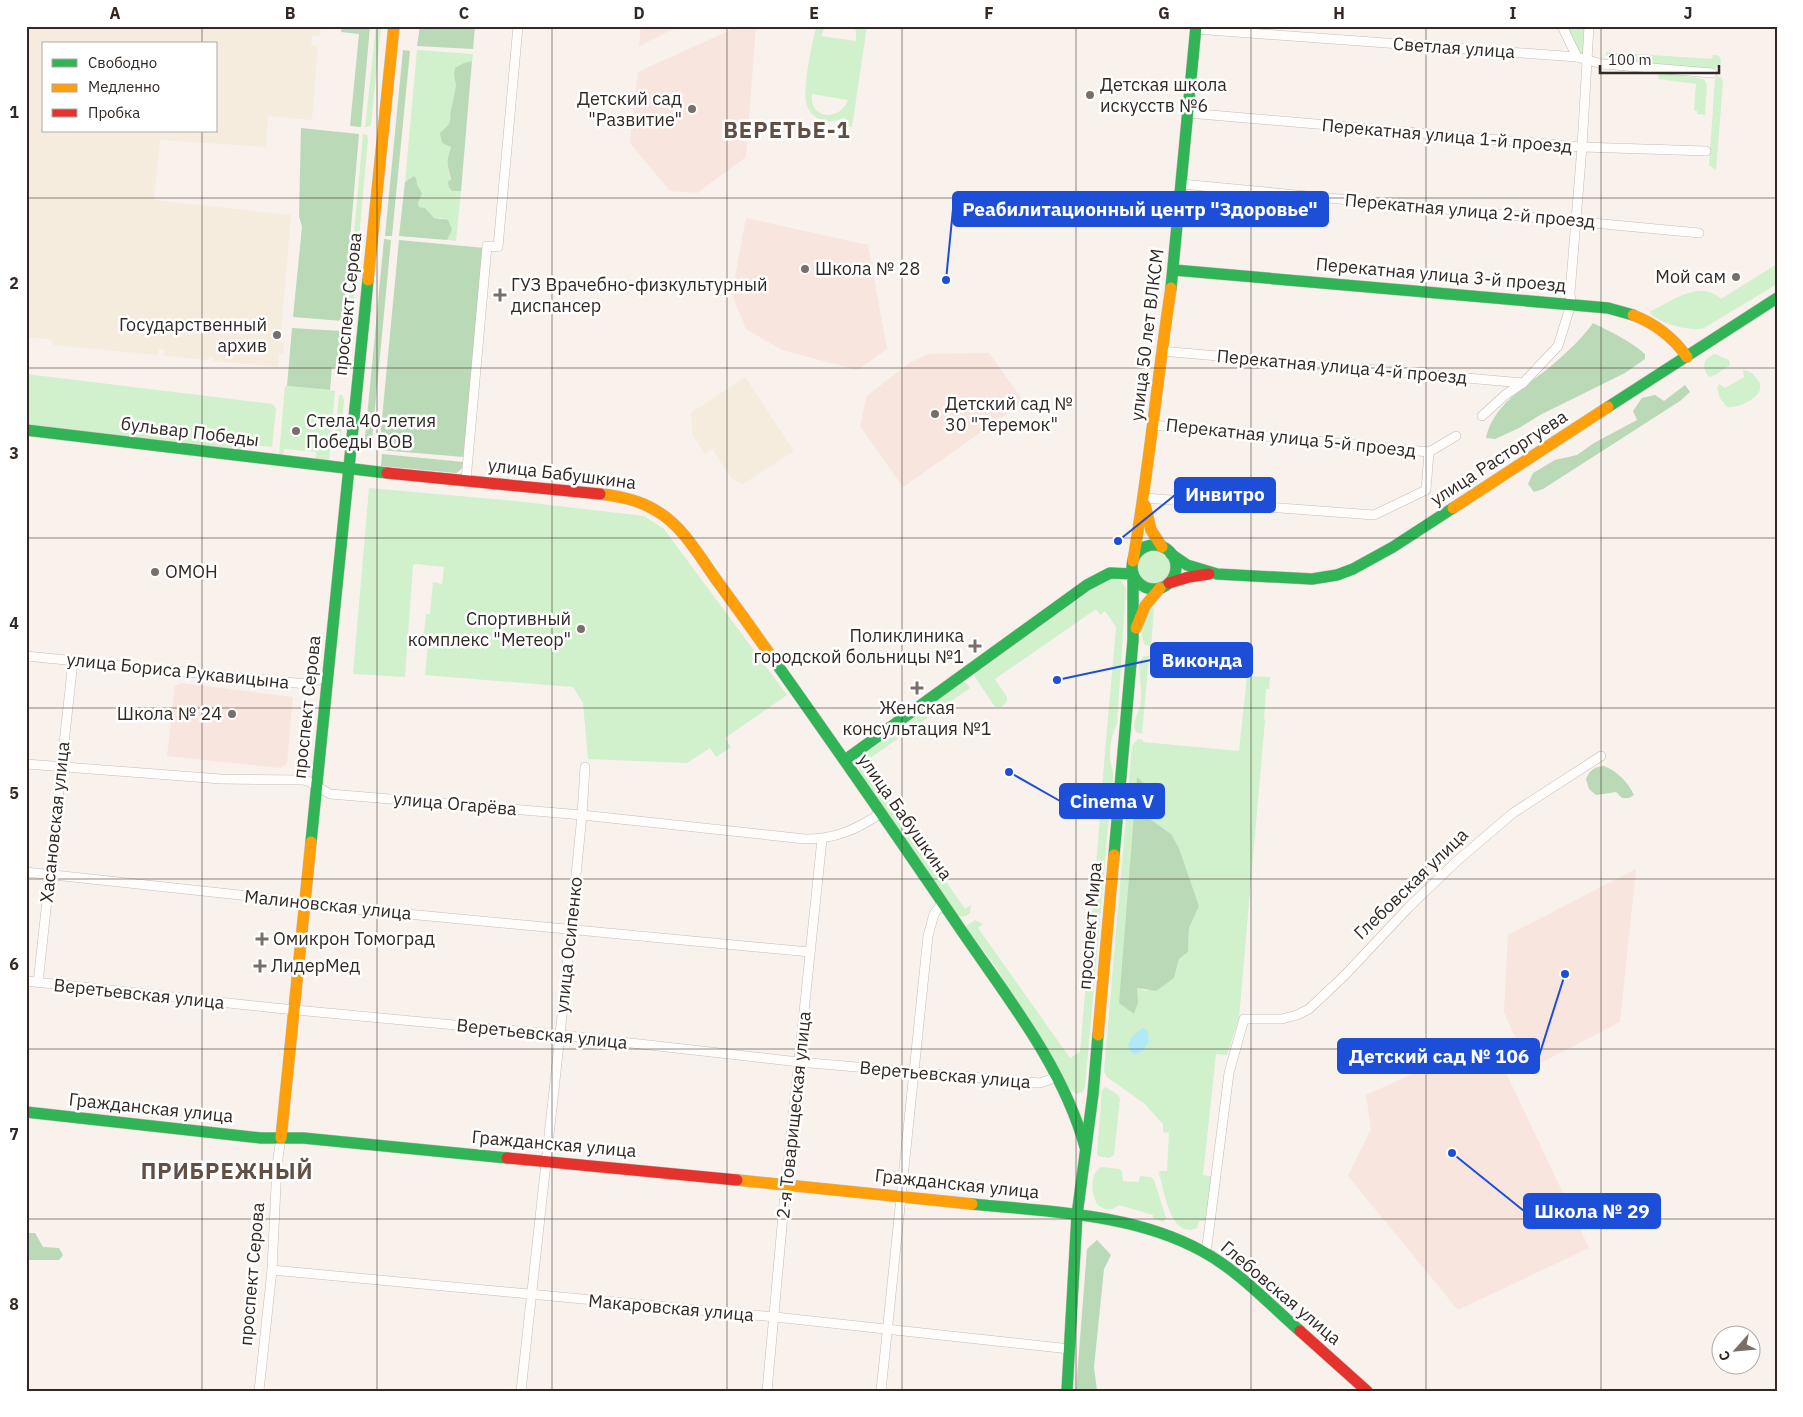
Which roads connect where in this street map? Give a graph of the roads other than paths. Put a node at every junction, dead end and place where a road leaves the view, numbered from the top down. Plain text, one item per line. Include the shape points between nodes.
1 (394, 26) edge
2 (518, 26) edge
3 (1562, 26) edge
4 (1589, 26) edge
5 (1196, 28) edge
6 (1577, 58) junction
7 (1587, 61) junction
8 (1712, 74) dead end
9 (1188, 113) junction
10 (1582, 147) junction
11 (1706, 151) dead end
12 (1181, 184) junction
13 (1576, 220) junction
14 (1699, 233) dead end
15 (1174, 270) junction
16 (1777, 298) edge
17 (1571, 304) junction
18 (1161, 351) junction
19 (1687, 357) junction
20 (1523, 383) junction
21 (1482, 416) dead end
22 (1153, 425) junction
23 (26, 430) edge
24 (1456, 436) dead end
25 (1428, 452) junction
26 (349, 468) junction
27 (466, 480) junction
28 (1144, 498) junction
29 (1166, 551) junction
30 (1133, 561) junction
31 (1133, 574) junction
32 (1217, 574) junction
33 (1165, 585) junction
34 (1133, 640) junction
35 (26, 656) edge
36 (72, 661) junction
37 (328, 676) junction
38 (1601, 756) dead end
39 (845, 760) junction
40 (26, 764) edge
41 (585, 767) dead end
42 (60, 768) junction
43 (317, 786) junction
44 (881, 813) junction
45 (582, 815) junction
46 (822, 839) junction
47 (26, 872) edge
48 (50, 874) junction
49 (943, 902) junction
50 (305, 903) junction
51 (570, 930) junction
52 (810, 952) junction
53 (26, 981) edge
54 (38, 982) junction
55 (294, 1010) junction
56 (560, 1035) junction
57 (799, 1062) junction
58 (915, 1072) junction
59 (1057, 1078) junction
60 (1063, 1091) junction
61 (1093, 1094) junction
62 (26, 1112) edge
63 (282, 1138) junction
64 (1085, 1147) junction
65 (547, 1161) junction
66 (786, 1184) junction
67 (902, 1196) junction
68 (1077, 1215) junction
69 (1204, 1252) junction
70 (272, 1270) junction
71 (532, 1296) junction
72 (775, 1317) junction
73 (888, 1330) junction
74 (1070, 1349) junction
75 (259, 1391) edge
76 (521, 1391) edge
77 (767, 1391) edge
78 (881, 1391) edge
79 (1067, 1391) edge
80 (1367, 1391) edge

1 - 26 main road, проспект Серова
2 - 27 street via 498,247 487,246
3 - 6 street
4 - 7 street
5 - 6 street, Светлая улица
5 - 9 main road, улица 50 лет ВЛКСМ
6 - 7 street, Светлая улица
7 - 8 street, Светлая улица
7 - 10 street
9 - 10 street, Перекатная улица 1-й проезд
9 - 12 main road, улица 50 лет ВЛКСМ
10 - 11 street, Перекатная улица 1-й проезд
10 - 13 street
12 - 13 street, Перекатная улица 2-й проезд
12 - 15 main road, улица 50 лет ВЛКСМ
13 - 14 street, Перекатная улица 2-й проезд
13 - 17 street
15 - 17 main road, Перекатная улица 3-й проезд
15 - 18 main road, улица 50 лет ВЛКСМ
16 - 19 main road, улица Расторгуева
17 - 19 main road, Перекатная улица 3-й проезд via 1608,308 1644,319 1671,336
17 - 20 street via 1558,346
18 - 20 street, Перекатная улица 4-й проезд
18 - 22 main road, улица 50 лет ВЛКСМ
19 - 32 main road, улица Расторгуева via 1393,547 1353,569 1312,580
20 - 21 street
22 - 25 street, Перекатная улица 5-й проезд
22 - 28 main road, улица 50 лет ВЛКСМ
23 - 26 main road, бульвар Победы
24 - 25 street
25 - 28 street via 1426,490 1374,515
26 - 27 main road, улица Бабушкина
26 - 37 main road, проспект Серова
27 - 39 main road, улица Бабушкина via 627,498 663,513 691,544
28 - 29 main road, улица 50 лет ВЛКСМ via 1150,530
28 - 30 main road, улица 50 лет ВЛКСМ
29 - 30 main road via 1147,547 1138,552
29 - 32 main road, улица Расторгуева via 1186,565
29 - 33 main road via 1175,568
30 - 31 main road, улица 50 лет ВЛКСМ
31 - 33 main road via 1145,588
31 - 34 main road, проспект Мира
31 - 39 main road via 1110,573 1088,585
32 - 33 main road, улица Расторгуева via 1189,577
33 - 34 main road, проспект Мира via 1153,594 1143,609
34 - 61 main road, проспект Мира
35 - 36 street, улица Бориса Рукавицына
36 - 37 street, улица Бориса Рукавицына via 306,684
36 - 42 street, Хасановская улица
37 - 43 main road, проспект Серова
38 - 69 street, Глебовская улица via 1513,813 1458,860 1309,1009 1282,1019 1244,1019 1229,1072
39 - 44 main road, улица Бабушкина
40 - 42 street, улица Огарёва
41 - 45 street, улица Осипенко
42 - 43 street, улица Огарёва via 220,779 303,780
42 - 48 street, Хасановская улица
43 - 45 street, улица Огарёва via 330,794
43 - 50 main road, проспект Серова
44 - 46 street, улица Огарёва via 850,831
44 - 49 main road, улица Бабушкина
45 - 46 street, улица Огарёва via 804,840
45 - 51 street, улица Осипенко
46 - 52 street, 2-я Товарищеская улица
47 - 48 street, Малиновская улица
48 - 50 street, Малиновская улица
48 - 54 street, Хасановская улица
49 - 58 street via 934,914 928,936
49 - 59 main road, улица Бабушкина via 1038,1042
50 - 51 street, Малиновская улица
50 - 55 main road, проспект Серова
51 - 52 street, Малиновская улица
51 - 56 street, улица Осипенко
52 - 57 street, 2-я Товарищеская улица
53 - 54 street, Веретьевская улица
54 - 55 street, Веретьевская улица
55 - 56 street, Веретьевская улица
55 - 63 main road, проспект Серова
56 - 57 street, Веретьевская улица
56 - 65 street, улица Осипенко
57 - 58 street, Веретьевская улица
57 - 66 street, 2-я Товарищеская улица
58 - 59 street, Веретьевская улица via 1040,1083
58 - 67 street
59 - 60 main road, улица Бабушкина
60 - 61 main road via 1073,1104 1080,1107 1088,1103
60 - 64 main road, улица Бабушкина
61 - 64 main road, проспект Мира
62 - 63 main road, Гражданская улица
63 - 65 main road, Гражданская улица
63 - 70 street, проспект Серова via 277,1165
64 - 68 main road, проспект Мира
65 - 66 main road, Гражданская улица
65 - 71 street, улица Осипенко
66 - 67 main road, Гражданская улица
66 - 72 street, 2-я Товарищеская улица
67 - 68 main road, Гражданская улица
67 - 73 street
68 - 69 main road, Глебовская улица via 1146,1228 1170,1235
68 - 74 main road, проспект Мира
69 - 80 main road, Глебовская улица via 1236,1275
70 - 71 street, Макаровская улица
70 - 75 street, проспект Серова
71 - 72 street, Макаровская улица
71 - 76 street, улица Осипенко
72 - 73 street, Макаровская улица
72 - 77 street, 2-я Товарищеская улица
73 - 74 street, Макаровская улица
73 - 78 street
74 - 79 main road, проспект Мира

